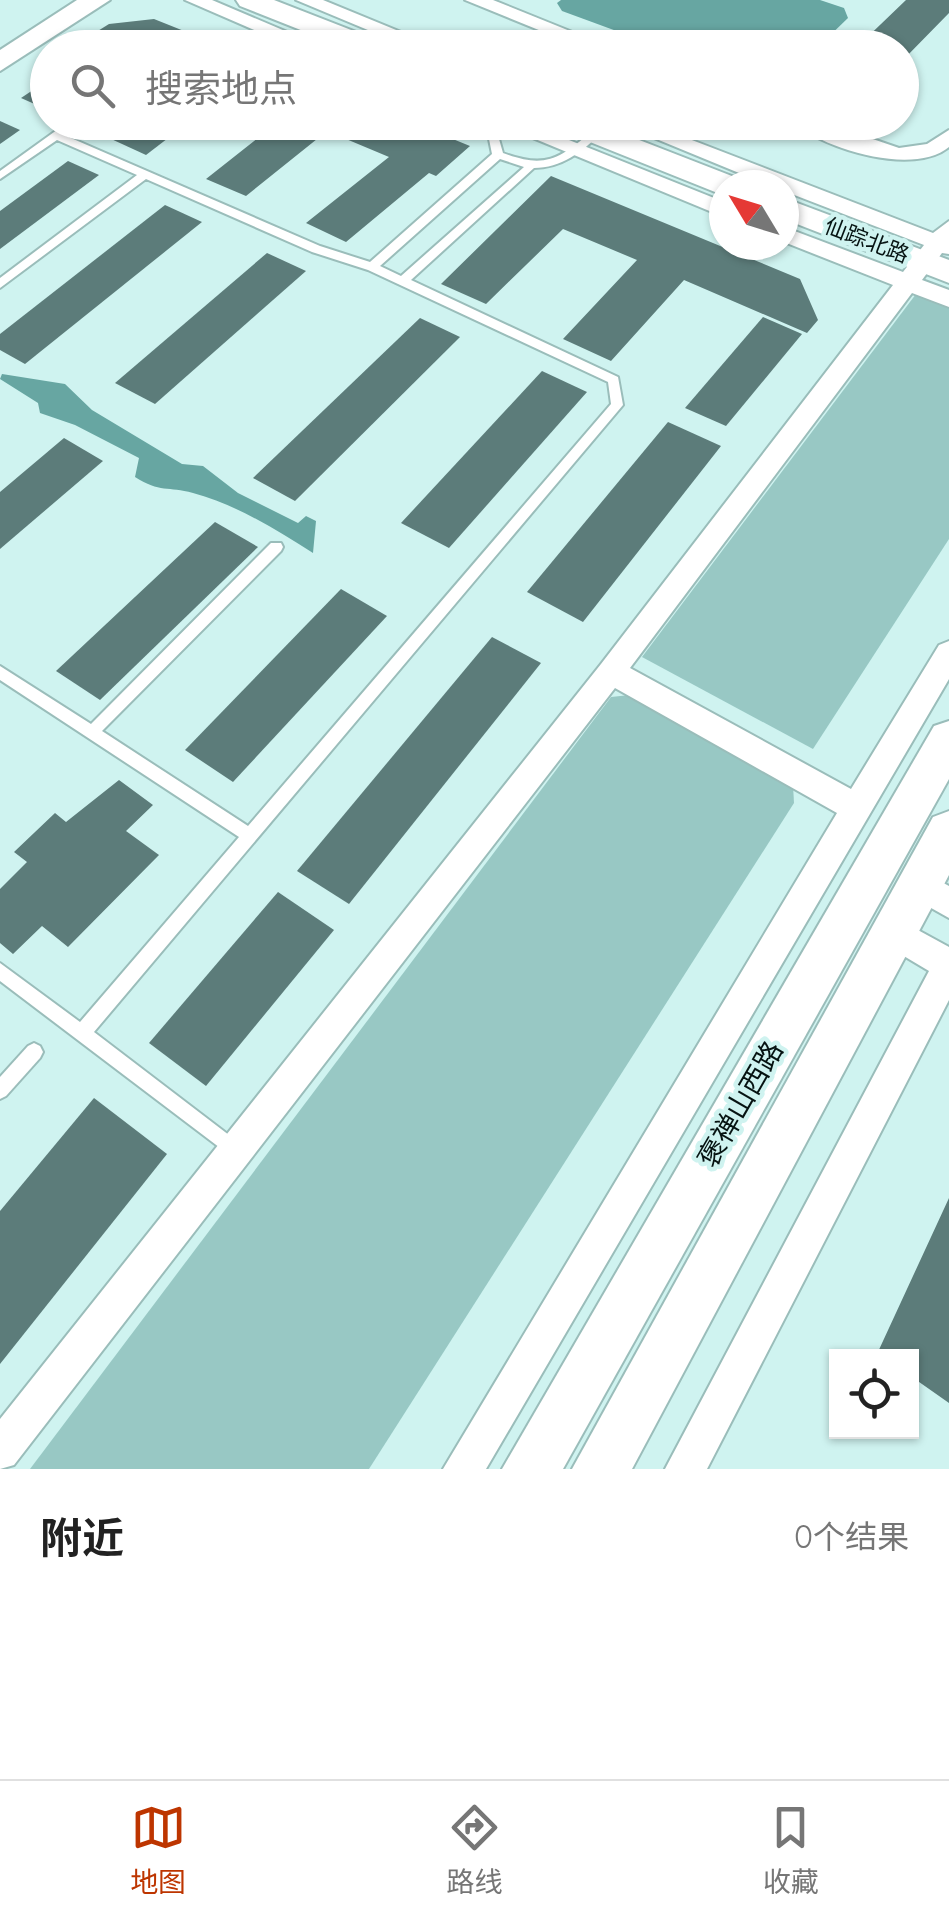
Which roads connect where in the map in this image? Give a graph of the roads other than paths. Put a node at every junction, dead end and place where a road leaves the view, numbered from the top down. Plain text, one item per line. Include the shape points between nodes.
1 (96, 0) edge
2 (195, 0) edge
3 (250, 0) edge
4 (306, 0) edge
5 (474, 0) edge
6 (50, 30) edge
7 (270, 30) edge
8 (326, 30) edge
9 (384, 30) edge
10 (554, 30) edge
11 (30, 43) edge
12 (0, 62) edge
13 (949, 136) edge
14 (51, 140) edge
15 (66, 140) edge
16 (494, 140) edge
17 (574, 140) edge
18 (586, 140) edge
19 (590, 140) edge
20 (666, 140) edge
21 (856, 140) edge
22 (498, 155) junction
23 (528, 168) junction
24 (145, 174) junction
25 (0, 176) edge
26 (709, 179) edge
27 (709, 202) edge
28 (799, 213) edge
29 (949, 228) edge
30 (799, 240) edge
31 (940, 260) edge
32 (372, 268) junction
33 (402, 282) junction
34 (0, 284) edge
35 (949, 300) edge
36 (276, 546) dead end
37 (949, 653) edge
38 (0, 672) edge
39 (611, 672) junction
40 (92, 732) junction
41 (949, 738) edge
42 (857, 808) junction
43 (949, 831) edge
44 (250, 836) junction
45 (934, 894) edge
46 (894, 932) junction
47 (949, 965) edge
48 (0, 970) edge
49 (82, 1033) junction
50 (34, 1052) dead end
51 (0, 1090) edge
52 (236, 1151) junction
53 (0, 1451) edge
54 (463, 1469) edge
55 (531, 1469) edge
56 (601, 1469) edge
57 (684, 1469) edge

1 - 6 main road
2 - 7 street
3 - 8 main road
4 - 9 street
5 - 10 street
11 - 12 main road
13 - 21 street via 920,154 899,155
14 - 25 lane
15 - 24 lane
16 - 22 lane
17 - 23 lane via 552,164
18 - 27 street
19 - 26 main road
20 - 31 street
22 - 23 lane
22 - 32 lane
23 - 33 lane
24 - 32 lane
24 - 34 lane
28 - 31 main road, 仙踪北路
29 - 31 street
30 - 35 street
31 - 39 street
32 - 33 lane
33 - 44 lane via 614,380 617,404
36 - 40 lane
37 - 42 street
38 - 40 lane
39 - 42 street
39 - 52 street
40 - 44 lane
41 - 55 main road, 褒禅山西路
42 - 54 street
43 - 45 main road, 褒禅山西路
44 - 49 lane
45 - 46 main road, 褒禅山西路
46 - 47 street
46 - 56 main road, 褒禅山西路
47 - 57 street
48 - 49 lane
49 - 52 lane
50 - 51 lane
52 - 53 street

